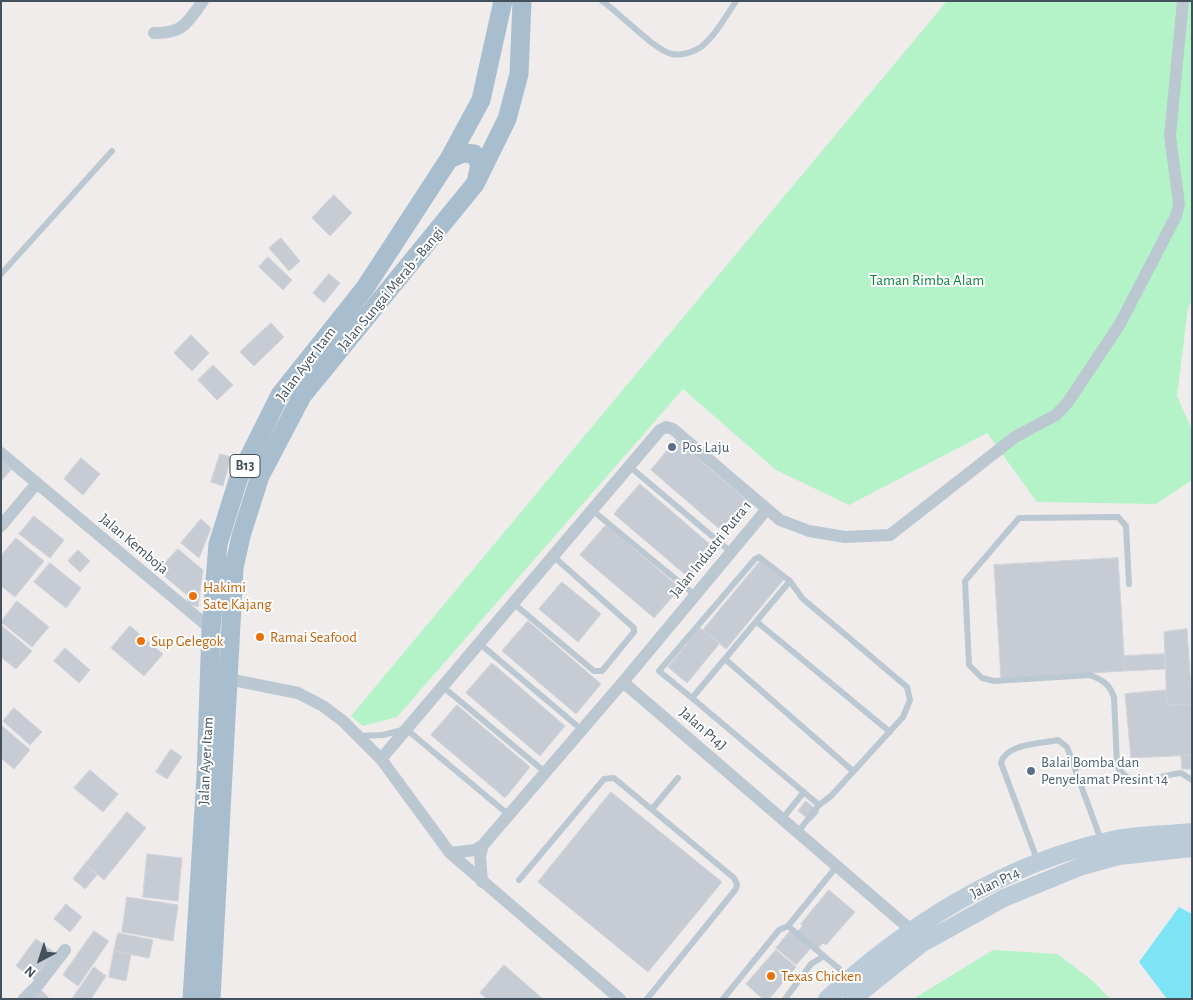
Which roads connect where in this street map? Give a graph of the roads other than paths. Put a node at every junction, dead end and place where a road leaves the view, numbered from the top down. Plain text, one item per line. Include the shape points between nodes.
1 (203, 1) edge
2 (503, 1) edge
3 (522, 1) edge
4 (602, 1) edge
5 (736, 1) edge
6 (1183, 1) edge
7 (154, 33) dead end
8 (481, 100) junction
9 (507, 119) junction
10 (112, 151) dead end
11 (449, 160) junction
12 (476, 184) junction
13 (1, 274) edge
14 (1, 453) edge
15 (629, 466) junction
16 (37, 483) junction
17 (767, 508) junction
18 (592, 510) junction
19 (1, 526) edge
20 (731, 552) junction
21 (553, 556) junction
22 (790, 581) junction
23 (1129, 584) dead end
24 (695, 594) junction
25 (513, 603) junction
26 (757, 622) junction
27 (212, 629) junction
28 (230, 630) joint
29 (479, 643) junction
30 (725, 659) junction
31 (228, 679) junction
32 (623, 682) junction
33 (442, 686) junction
34 (692, 698) junction
35 (406, 729) junction
36 (582, 730) junction
37 (890, 732) junction
38 (360, 736) junction
39 (381, 759) junction
40 (853, 771) junction
41 (545, 772) junction
42 (678, 778) dead end
43 (1192, 780) edge
44 (804, 792) junction
45 (819, 805) junction
46 (652, 809) junction
47 (509, 815) junction
48 (782, 819) junction
49 (798, 832) junction
50 (1192, 832) edge
51 (1102, 843) junction
52 (483, 844) junction
53 (1192, 848) edge
54 (450, 853) junction
55 (1038, 863) junction
56 (837, 866) junction
57 (519, 880) dead end
58 (482, 882) junction
59 (788, 926) junction
60 (916, 937) junction
61 (65, 950) dead end
62 (824, 956) junction
63 (213, 960) junction
64 (850, 977) junction
65 (192, 995) edge
66 (24, 999) edge
67 (211, 999) edge
68 (221, 999) edge
69 (620, 999) edge
70 (647, 999) edge
71 (723, 999) edge
72 (785, 999) edge
73 (827, 999) edge
74 (852, 999) edge

1 - 7 street via 183,28 170,34
2 - 8 main road, Jalan Ayer Itam / B13
3 - 9 main road, Jalan Sungai Merab - Bangi / B13 via 519,74
4 - 5 lane via 656,45 672,54 687,54 701,47
6 - 17 street via 1170,136 1179,204 1120,324 1068,402 1056,415 1015,437 890,535 845,537 809,531 780,520
8 - 9 main road via 477,116 483,127 496,131
8 - 11 main road, Jalan Ayer Itam / B13
9 - 12 main road, Jalan Sungai Merab - Bangi / B13
10 - 13 lane
11 - 12 main road via 463,153 474,154 480,164
11 - 27 main road, Jalan Ayer Itam / B13 via 365,288 280,395 239,477 218,544
12 - 28 main road, Jalan Sungai Merab - Bangi / B13 via 302,396 260,476 241,536 234,568
14 - 16 street, Jalan Kemboja
15 - 17 street, Jalan Industri Putra 1 via 660,430 666,427 673,429
15 - 18 street, Jalan Industri Putra 1
15 - 20 lane
16 - 19 street
16 - 27 street, Jalan Kemboja
17 - 20 street, Jalan Industri Putra 1
18 - 21 street, Jalan Industri Putra 1
18 - 24 lane
20 - 24 street, Jalan Industri Putra 1
21 - 25 street, Jalan Industri Putra 1
21 - 25 lane via 634,628 602,671 594,671
22 - 26 lane
22 - 34 lane via 763,558 754,558 659,671
22 - 37 lane via 802,598 907,687 910,700 903,717
23 - 43 lane via 1126,526 1118,517 1019,518 965,581 969,665 982,678 994,681 1090,675 1102,679 1114,698 1117,765 1121,774 1133,781 1181,773
24 - 32 street, Jalan Industri Putra 1
25 - 29 street, Jalan Industri Putra 1
26 - 30 lane
26 - 37 lane
27 - 65 main road, Jalan Ayer Itam / B13
28 - 31 main road, Jalan Ayer Itam / B13
29 - 33 street, Jalan Industri Putra 1
29 - 36 lane
30 - 34 lane
30 - 40 lane
31 - 38 street via 298,693 323,706
31 - 63 main road, Jalan Ayer Itam / B13
32 - 36 street
32 - 48 street, Jalan P14J
33 - 35 street, Jalan Industri Putra 1
33 - 41 lane
34 - 44 lane
35 - 38 lane
35 - 39 street, Jalan Industri Putra 1
35 - 47 lane
36 - 41 street
37 - 40 lane
38 - 39 street
39 - 54 street
40 - 45 lane
41 - 47 street
42 - 46 lane
44 - 45 lane
44 - 48 lane
45 - 49 lane
46 - 57 lane via 614,778 604,779
46 - 70 lane via 734,878 737,884
47 - 52 street
48 - 49 street, Jalan P14J
49 - 56 street, Jalan P14J
50 - 51 main road, Jalan P14
51 - 55 main road, Jalan P14
51 - 55 lane via 1063,742 1058,740 1010,750 1003,755 1001,762
52 - 54 street via 475,850
52 - 58 street via 480,856
53 - 60 main road, Jalan P14 via 1119,856 1082,866
54 - 58 street
55 - 60 main road, Jalan P14 via 1000,880
56 - 59 lane
56 - 60 street, Jalan P14J
58 - 69 street
59 - 62 lane
59 - 71 lane via 779,930
60 - 64 main road, Jalan P14 via 888,946
60 - 74 main road, Jalan P14
61 - 66 street
62 - 64 lane
62 - 72 lane via 812,964
63 - 67 main road, Jalan Ayer Itam / B13
63 - 68 main road
64 - 73 main road, Jalan P14

